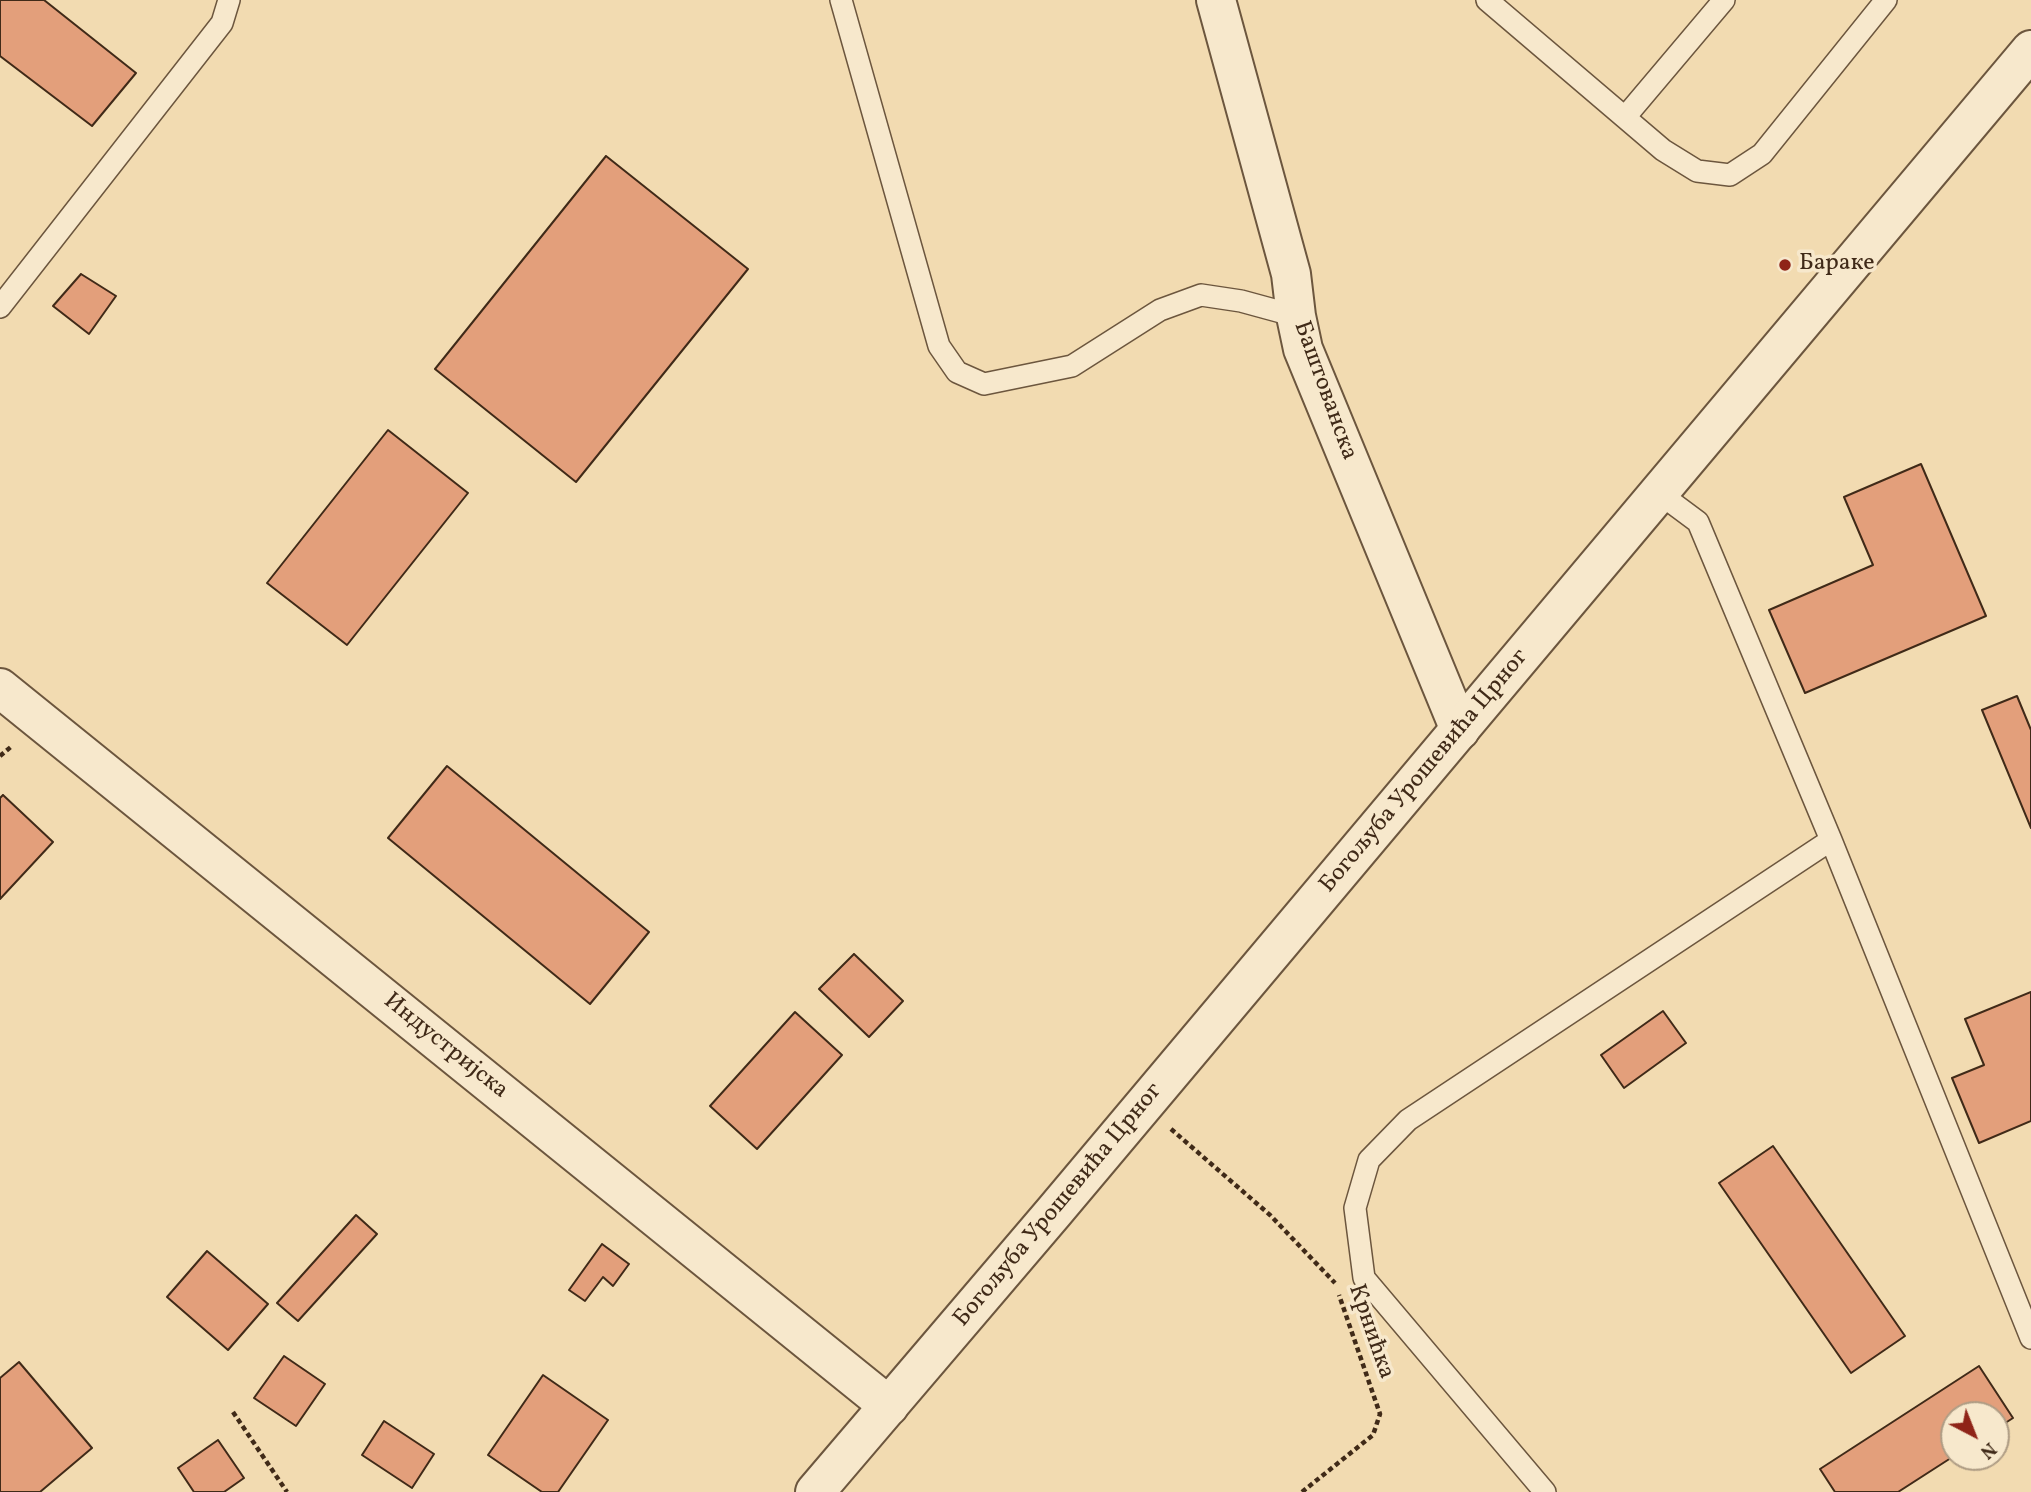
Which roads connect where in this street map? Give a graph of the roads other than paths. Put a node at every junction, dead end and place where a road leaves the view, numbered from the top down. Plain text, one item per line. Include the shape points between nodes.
1 (229, 0) edge
2 (841, 0) edge
3 (1216, 0) edge
4 (1488, 0) edge
5 (1724, 0) edge
6 (1886, 0) edge
7 (2031, 50) edge
8 (1626, 116) junction
9 (0, 307) edge
10 (1296, 316) junction
11 (1659, 494) junction
12 (0, 688) edge
13 (1460, 730) junction
14 (1831, 840) junction
15 (2031, 1338) edge
16 (888, 1406) junction
17 (815, 1492) edge
18 (1545, 1492) edge

1 - 9 lane via 222,23
2 - 10 lane via 939,346 957,372 984,384 1072,366 1160,310 1201,295 1241,300
3 - 10 street, Баштованска via 1291,274
4 - 8 lane
5 - 8 lane
6 - 8 lane via 1762,154 1730,175 1697,171 1663,150
7 - 11 street, Богољуба Урошевића Црног
10 - 13 street, Баштованска via 1303,349
11 - 13 street, Богољуба Урошевића Црног
11 - 14 lane via 1698,522
12 - 16 street, Индустријска
13 - 16 street, Богољуба Урошевића Црног
14 - 15 lane
14 - 18 lane via 1408,1120 1370,1160 1355,1208 1364,1278
16 - 17 street, Богољуба Урошевића Црног

